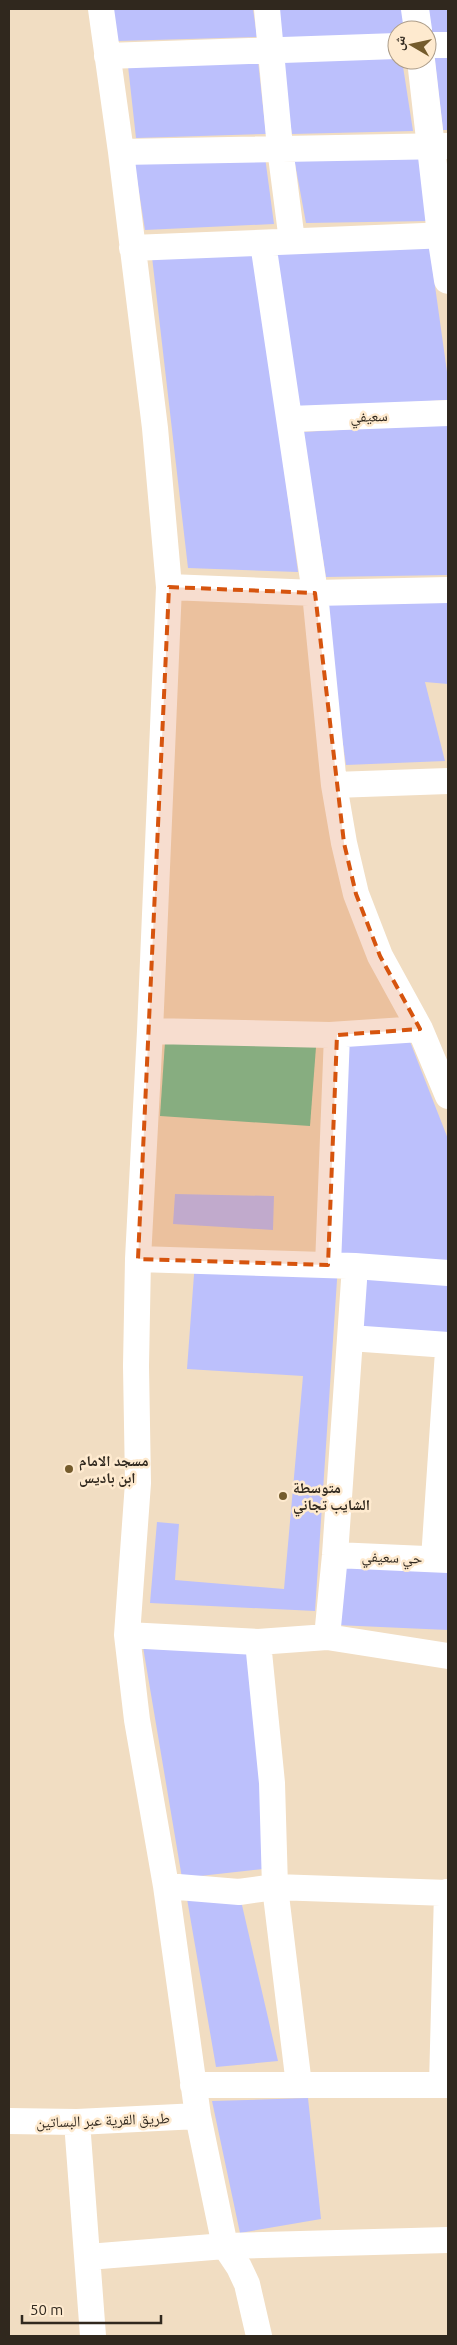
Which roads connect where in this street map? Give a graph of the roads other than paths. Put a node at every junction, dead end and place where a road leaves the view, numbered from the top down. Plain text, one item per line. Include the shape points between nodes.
1 (101, 9) edge
2 (267, 9) edge
3 (387, 46) edge
4 (272, 51) junction
5 (107, 56) junction
6 (424, 70) edge
7 (439, 146) edge
8 (280, 148) junction
9 (122, 152) junction
10 (444, 235) edge
11 (292, 240) junction
12 (263, 243) junction
13 (132, 248) junction
14 (448, 280) edge
15 (448, 413) edge
16 (290, 419) junction
17 (169, 587) junction
18 (448, 590) edge
19 (315, 593) junction
20 (448, 782) edge
21 (334, 785) junction
22 (420, 1030) junction
23 (150, 1031) junction
24 (337, 1035) junction
25 (448, 1096) edge
26 (138, 1259) junction
27 (328, 1265) junction
28 (355, 1266) junction
29 (448, 1273) edge
30 (350, 1338) junction
31 (448, 1345) edge
32 (448, 1351) edge
33 (445, 1448) edge
34 (335, 1555) junction
35 (441, 1559) edge
36 (127, 1635) junction
37 (327, 1637) junction
38 (258, 1642) junction
39 (448, 1656) edge
40 (166, 1886) junction
41 (274, 1887) junction
42 (448, 1892) edge
43 (193, 2085) junction
44 (299, 2085) junction
45 (445, 2085) edge
46 (198, 2116) junction
47 (9, 2121) edge
48 (77, 2122) junction
49 (448, 2240) edge
50 (225, 2246) junction
51 (88, 2257) junction
52 (93, 2336) edge
53 (259, 2336) edge

1 - 5 street
2 - 4 street
3 - 4 street
4 - 5 street
4 - 8 street
5 - 9 street
6 - 7 main road
7 - 8 street
7 - 10 main road
8 - 9 street
8 - 11 street
9 - 13 street
10 - 11 street
10 - 14 main road
11 - 12 street
12 - 13 street
12 - 16 street
13 - 17 street via 155,428
15 - 16 street, سعيفي
16 - 19 street
17 - 19 street
17 - 23 street
18 - 19 street
19 - 21 street
20 - 21 street
21 - 22 street via 356,894 380,956
22 - 24 street
22 - 25 street
23 - 24 street
23 - 26 street
24 - 27 street
26 - 27 street
26 - 36 street via 138,1483
27 - 28 street
28 - 29 street
28 - 30 street
30 - 31 street
30 - 34 street
32 - 33 street
33 - 35 street
34 - 35 street, حي سعيفي
34 - 37 street
36 - 38 street
36 - 40 street via 137,1720
37 - 38 street
37 - 39 street
38 - 41 street via 272,1783
40 - 41 street via 239,1892
40 - 43 street
41 - 42 street
41 - 44 street
42 - 45 street
43 - 44 street
43 - 46 street
44 - 45 street
46 - 48 street, طريق القرية عبر البساتين
46 - 50 street
47 - 48 street, طريق القرية عبر البساتين
48 - 51 street
49 - 50 street
50 - 51 street
50 - 53 street via 247,2284
51 - 52 street

